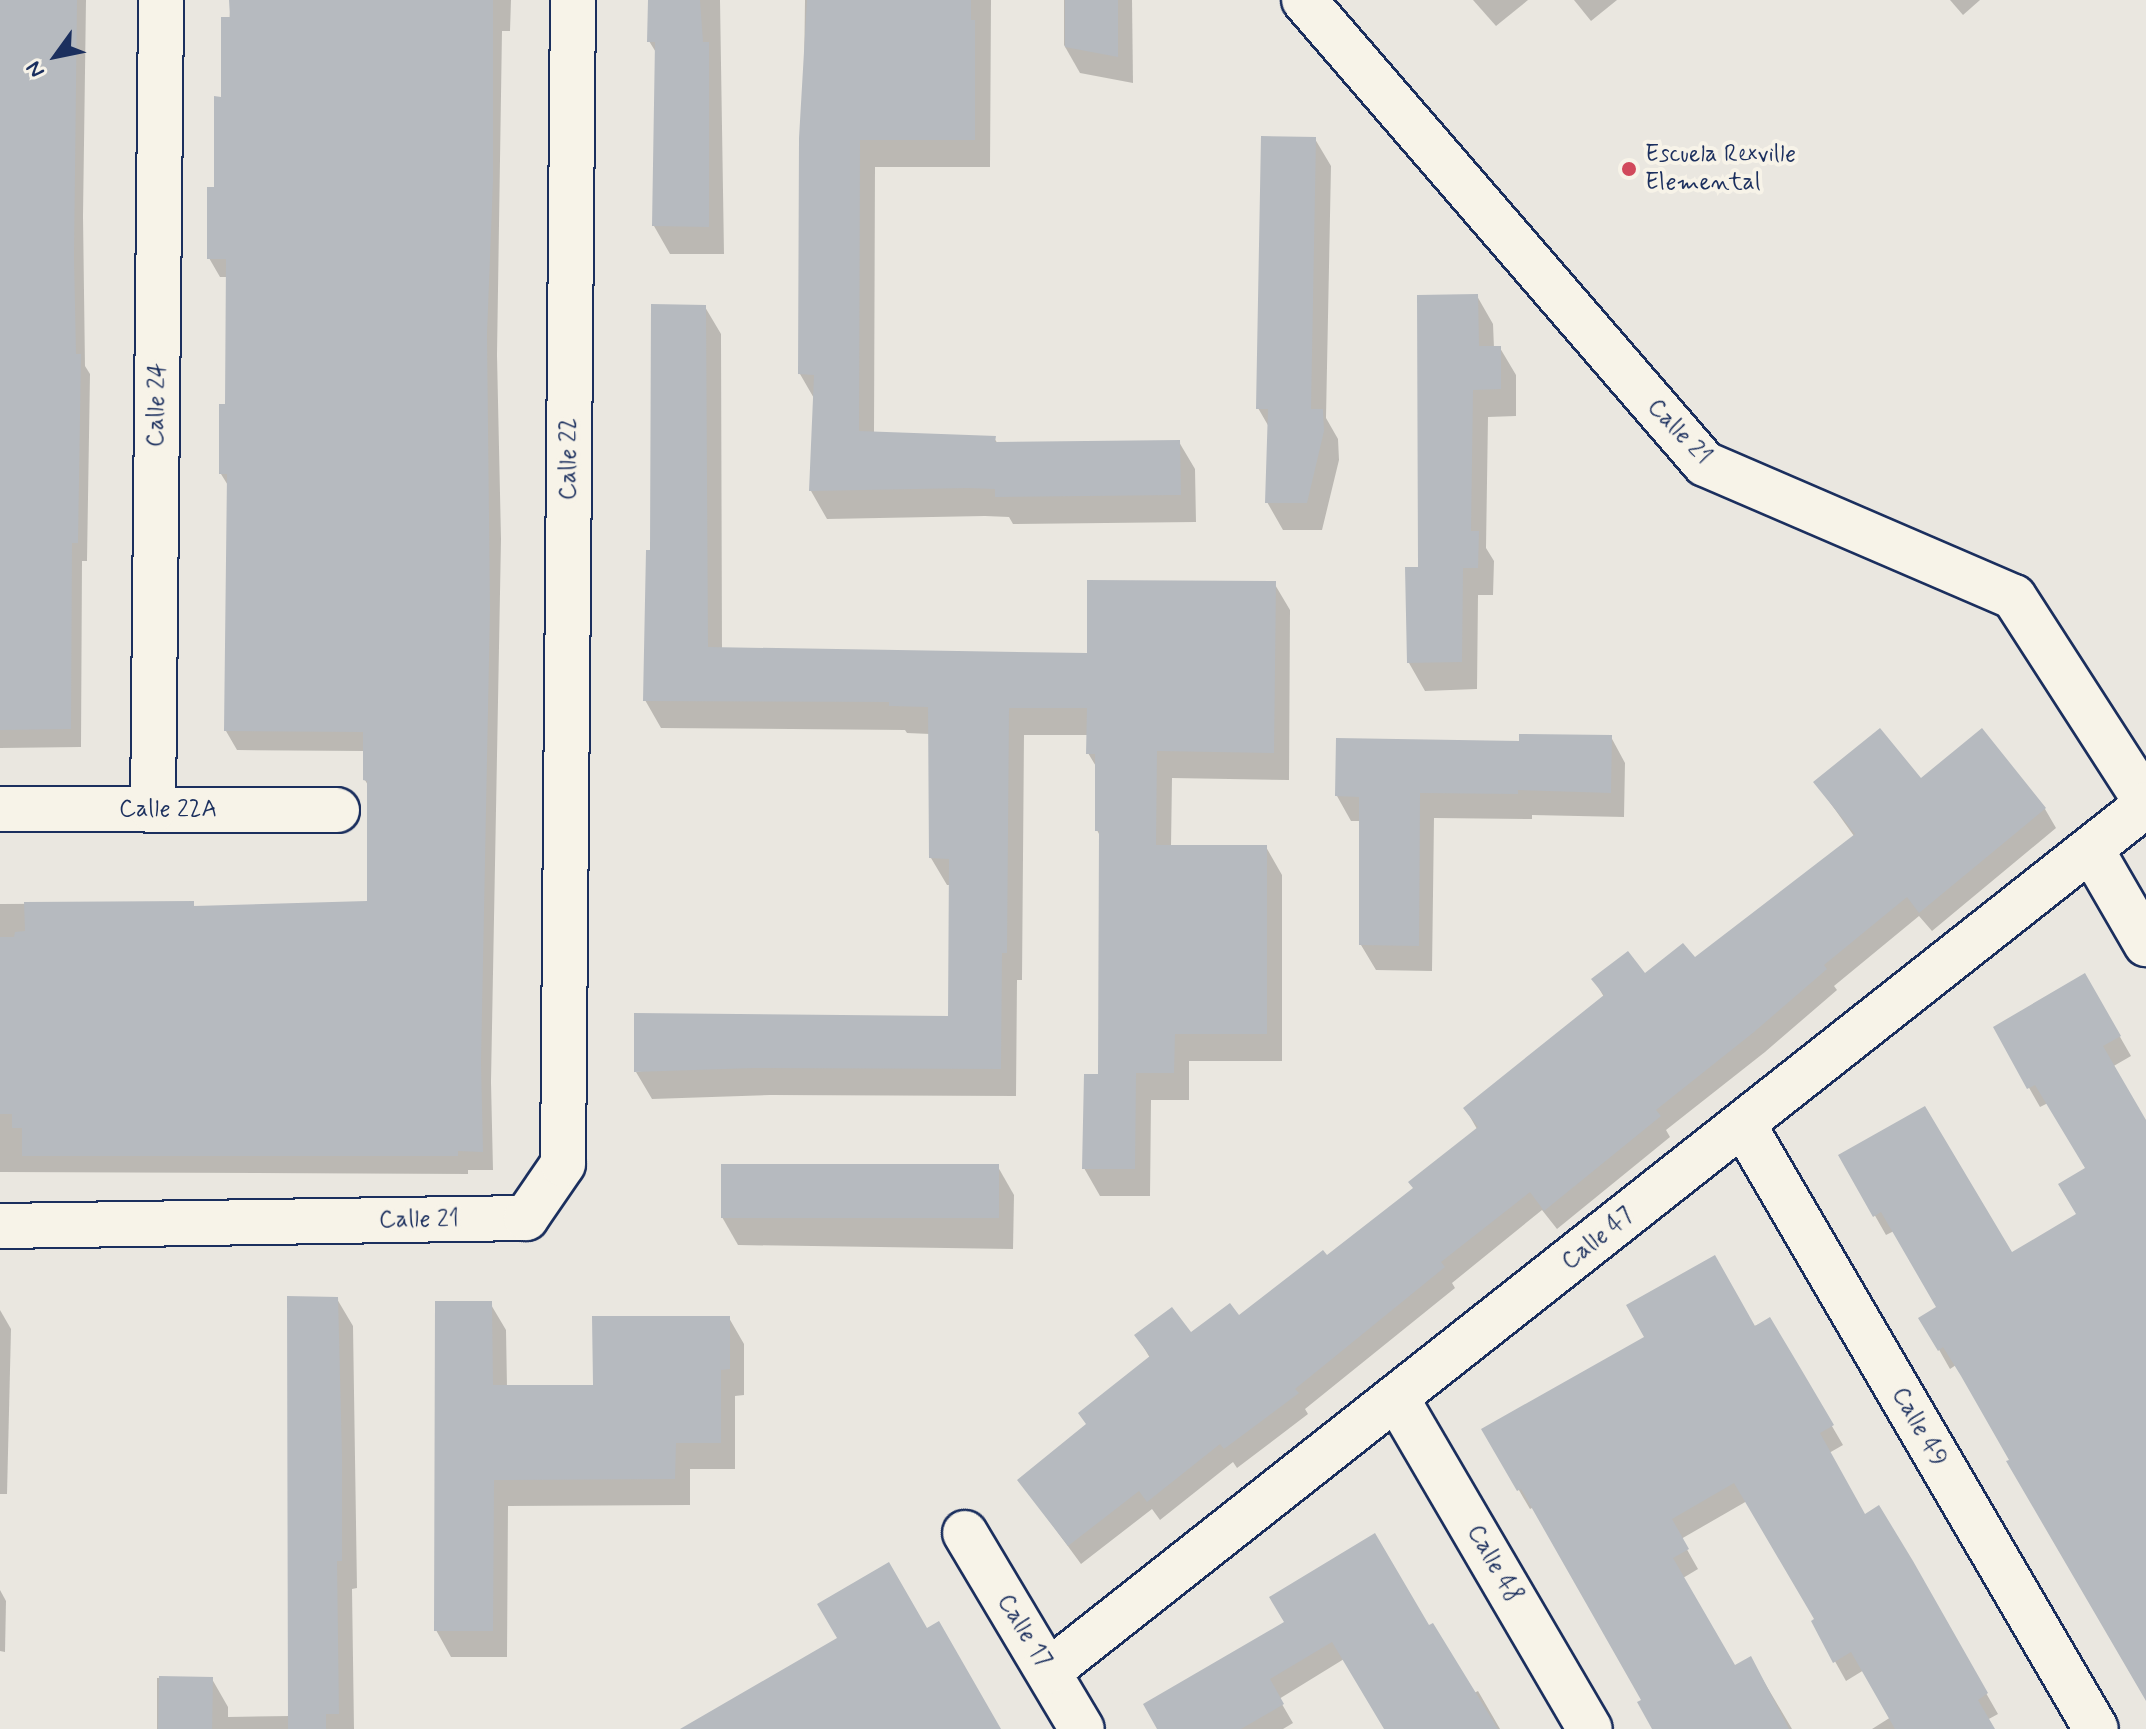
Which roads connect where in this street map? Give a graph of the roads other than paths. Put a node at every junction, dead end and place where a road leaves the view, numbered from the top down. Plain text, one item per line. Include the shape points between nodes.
1 (161, 0) edge
2 (573, 0) edge
3 (1304, 0) edge
4 (2146, 804) edge
5 (0, 809) edge
6 (153, 810) junction
7 (337, 810) dead end
8 (2091, 849) junction
9 (566, 919) joint
10 (2146, 944) edge
11 (1743, 1124) junction
12 (0, 1226) edge
13 (1397, 1399) junction
14 (965, 1533) dead end
15 (1049, 1671) junction
16 (1082, 1729) edge
17 (1590, 1729) edge
18 (2096, 1729) edge

1 - 6 street, Calle 24
2 - 9 street, Calle 22
3 - 4 street, Calle 21 via 1705,464 2014,597
4 - 8 street, Calle 47
5 - 6 street, Calle 22A
6 - 7 street, Calle 22A
8 - 10 street
8 - 11 street, Calle 47
9 - 12 street, Calle 21 via 563,1164 526,1218
11 - 13 street, Calle 47
11 - 18 street, Calle 49
13 - 15 street, Calle 47
13 - 17 street, Calle 48
14 - 15 street, Calle 17
15 - 16 street, Calle 17

